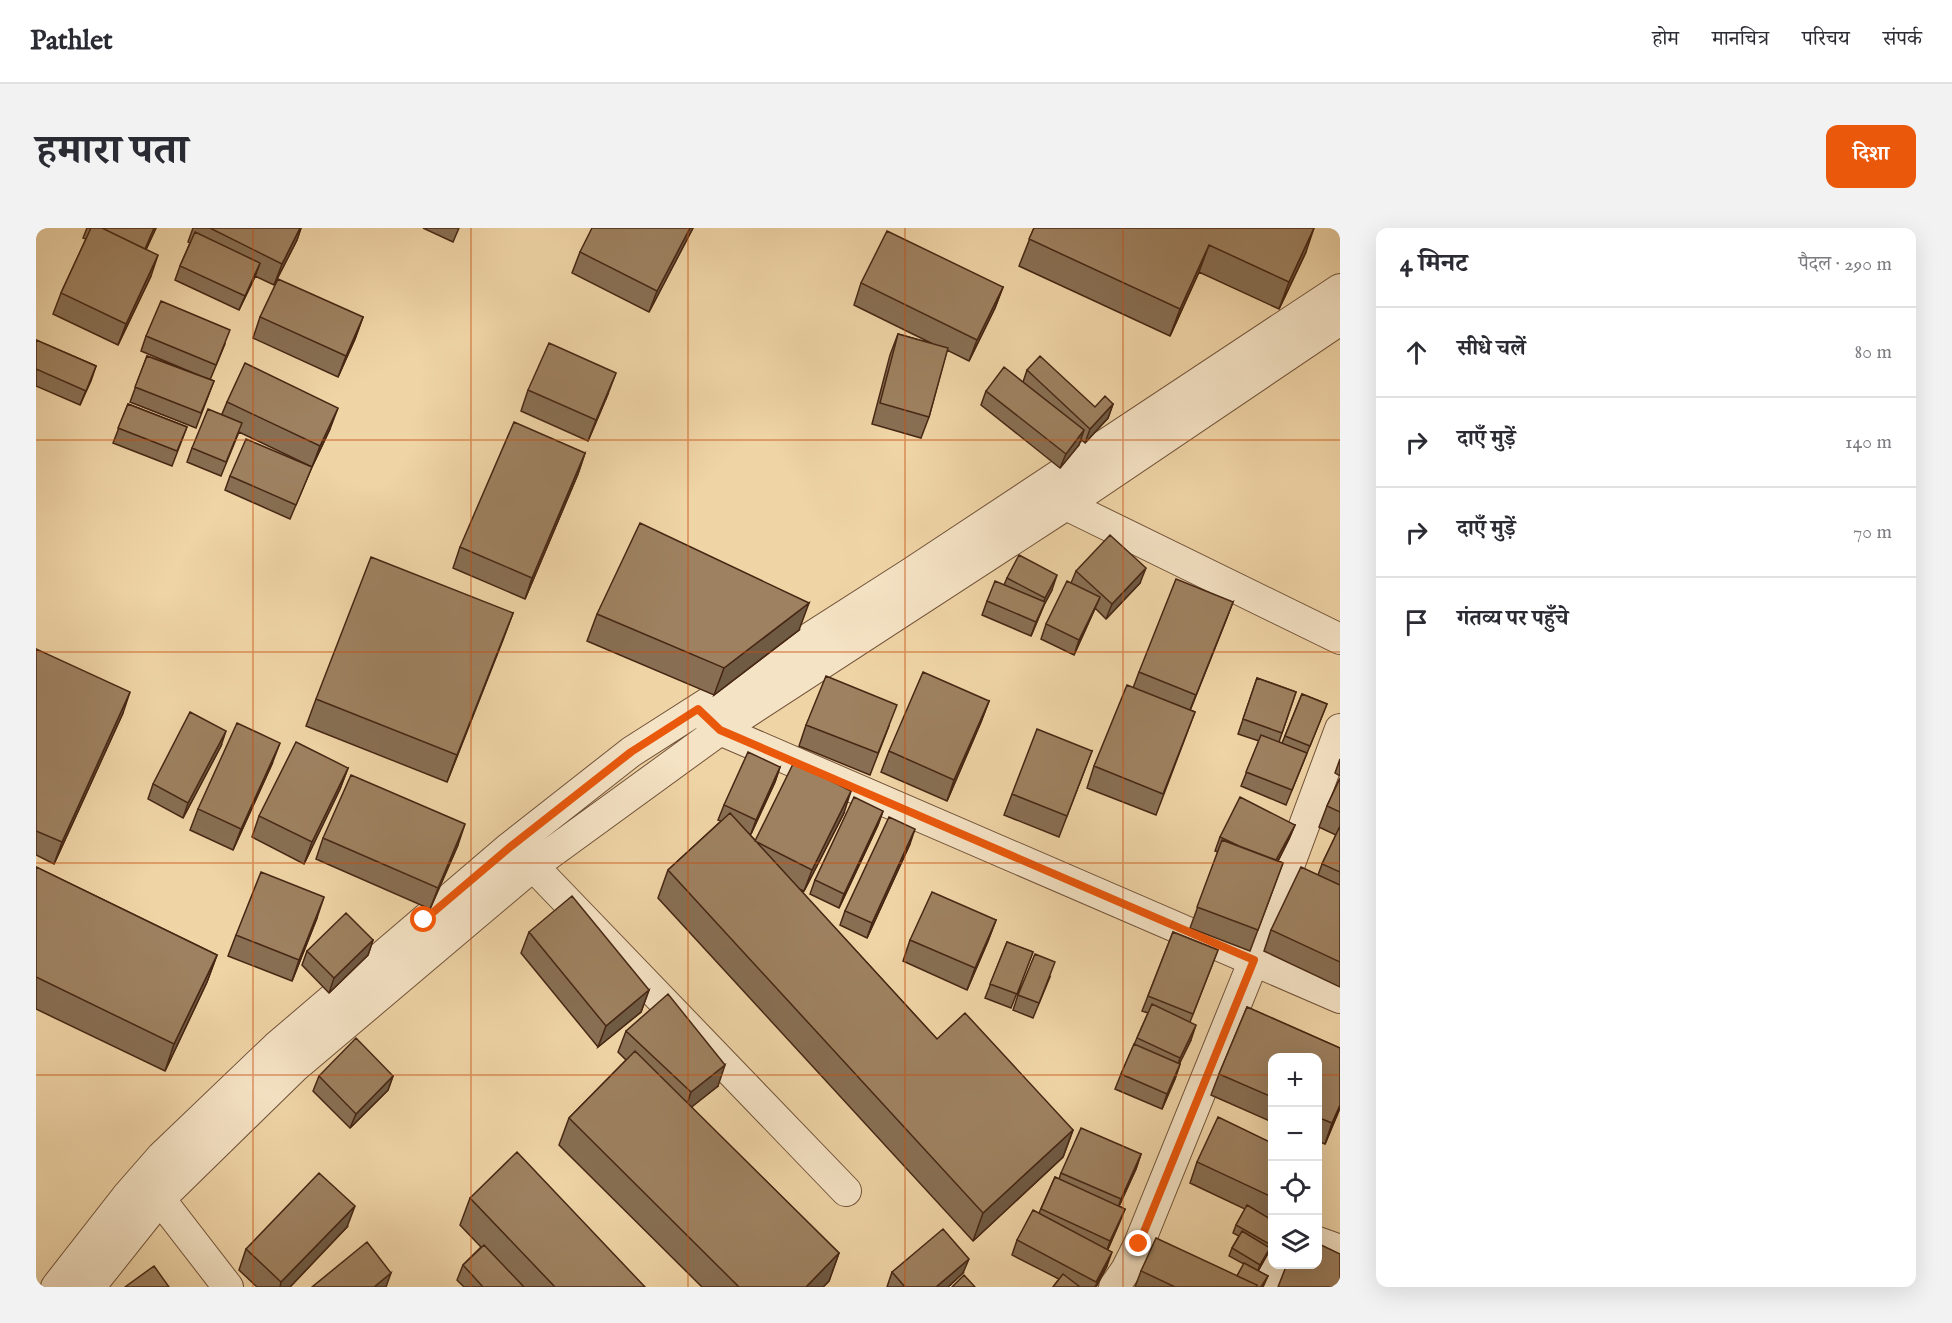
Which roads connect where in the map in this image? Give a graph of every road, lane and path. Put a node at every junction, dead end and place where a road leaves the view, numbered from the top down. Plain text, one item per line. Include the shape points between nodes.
1 (1340, 290) edge
2 (1340, 320) edge
3 (1204, 396) junction
4 (1047, 483) junction
5 (1066, 505) junction
6 (1340, 639) edge
7 (698, 709) junction
8 (1340, 729) edge
9 (720, 730) junction
10 (533, 866) junction
11 (1254, 960) junction
12 (1340, 998) edge
13 (286, 1057) junction
14 (846, 1191) dead end
15 (160, 1199) junction
16 (1322, 1244) edge
17 (1340, 1250) edge
18 (1275, 1269) edge
19 (56, 1287) edge
20 (90, 1287) edge
21 (228, 1287) edge
22 (1114, 1287) edge
23 (1269, 1287) edge

1 - 3 street
2 - 3 street
3 - 4 street
3 - 5 street
4 - 5 street
4 - 7 street
5 - 6 street
5 - 9 street
7 - 9 street
7 - 13 street via 631,752 510,847
8 - 11 street
9 - 10 street
9 - 11 street
10 - 13 street
10 - 14 street
11 - 12 street
11 - 22 street via 1139,1244
13 - 15 street
13 - 19 street via 162,1156
15 - 20 street
15 - 21 street
16 - 17 street
18 - 23 street

